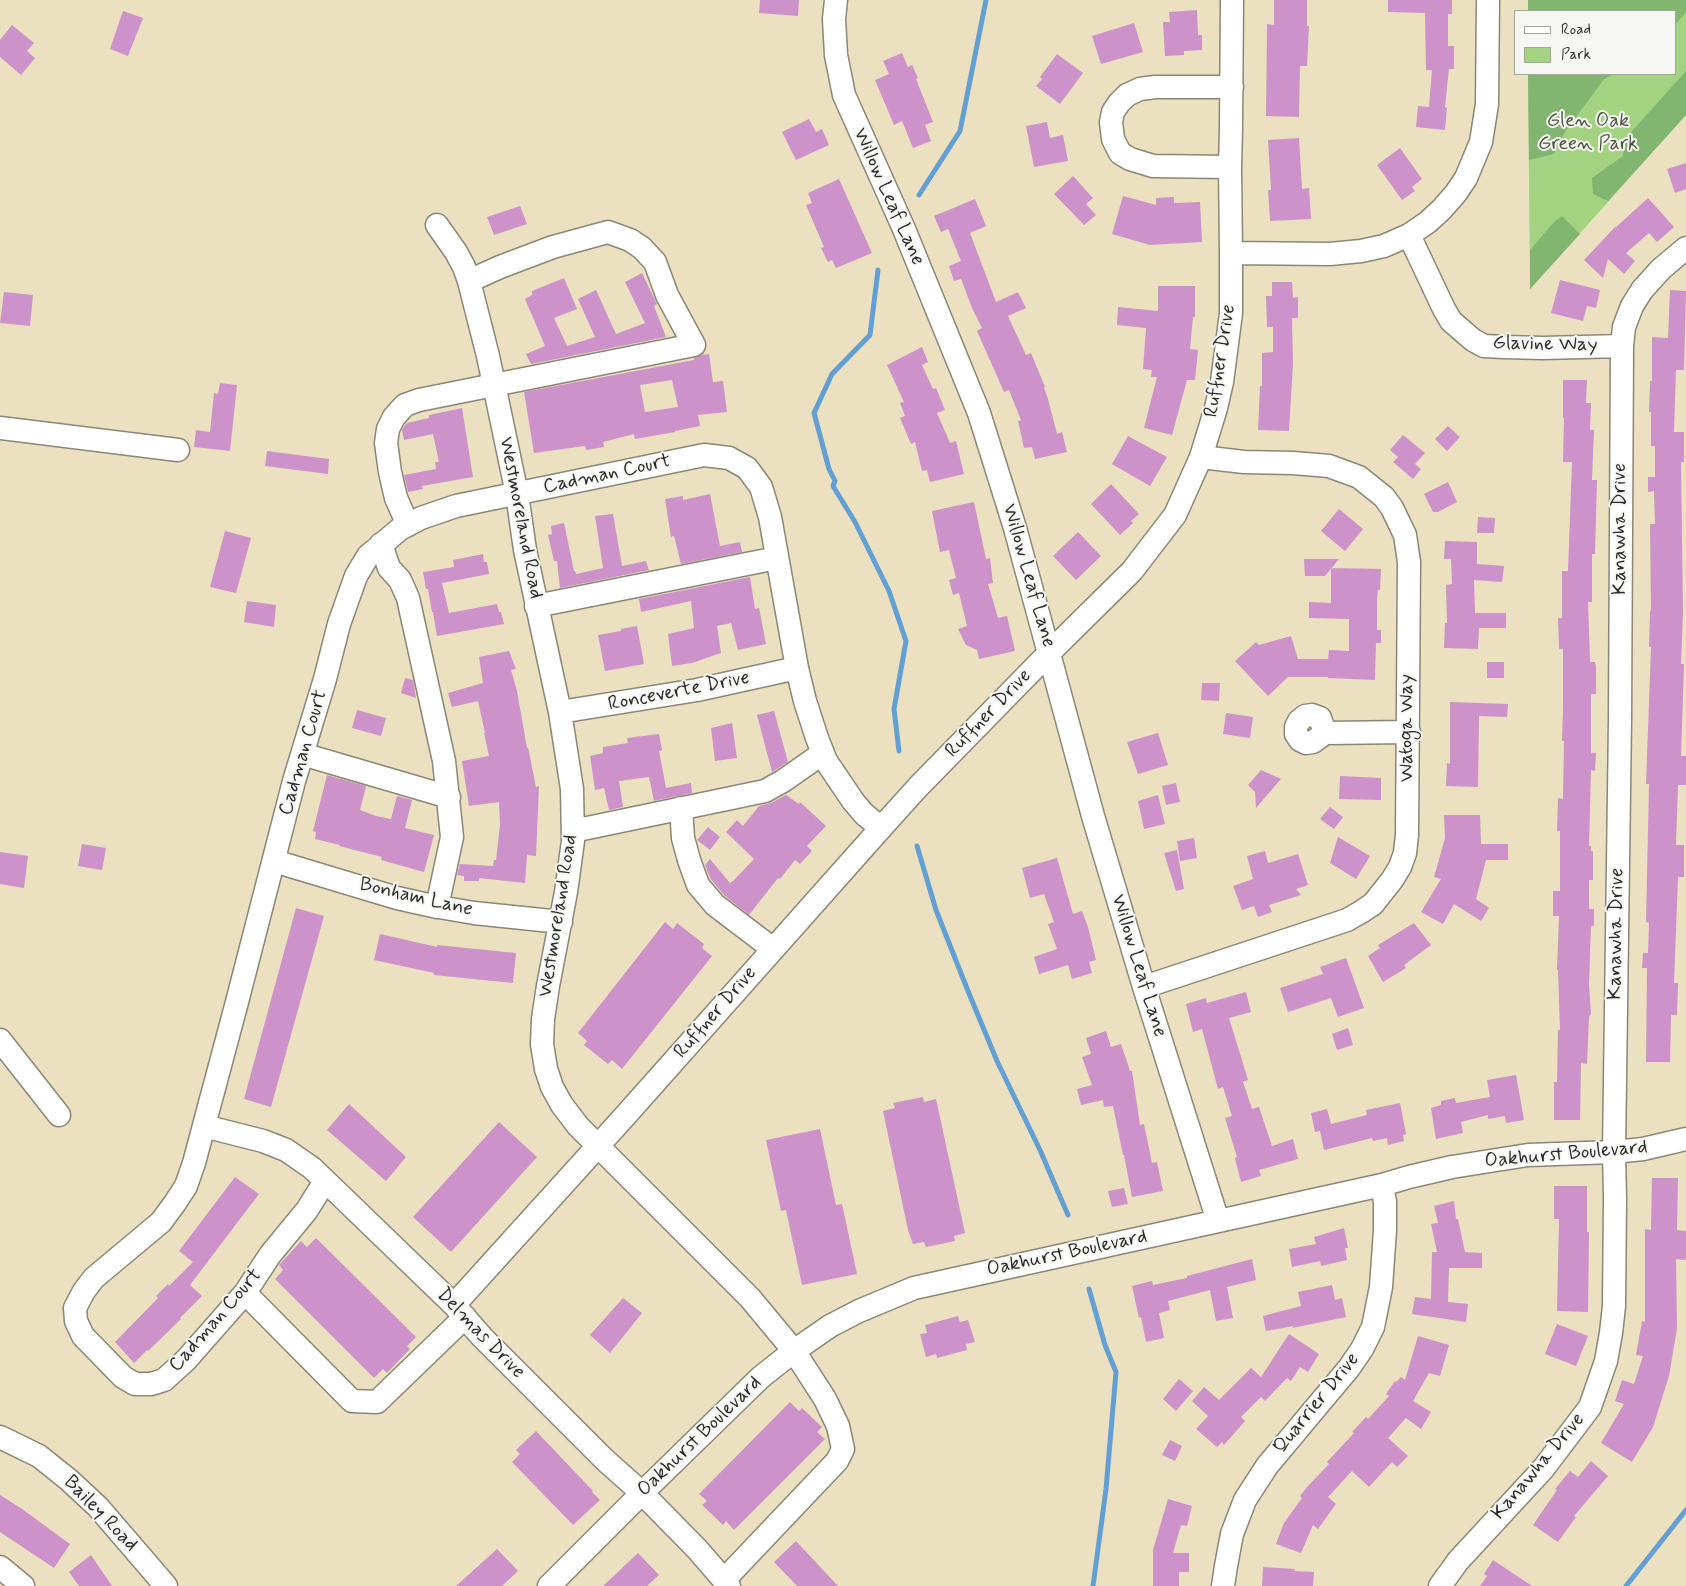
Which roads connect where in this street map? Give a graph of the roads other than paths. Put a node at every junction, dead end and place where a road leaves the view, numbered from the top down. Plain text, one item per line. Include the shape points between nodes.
1 (836, 0) edge
2 (1232, 0) edge
3 (1488, 0) edge
4 (1232, 87) junction
5 (1230, 167) junction
6 (437, 225) dead end
7 (1409, 235) junction
8 (1686, 248) edge
9 (1232, 253) junction
10 (469, 282) junction
11 (1622, 346) junction
12 (494, 385) junction
13 (0, 428) edge
14 (178, 450) dead end
15 (1201, 457) junction
16 (517, 494) junction
17 (408, 525) junction
18 (381, 544) junction
19 (777, 558) junction
20 (536, 606) junction
21 (1050, 652) junction
22 (797, 668) junction
23 (560, 712) junction
24 (1325, 732) dead end
25 (1409, 732) junction
26 (823, 753) junction
27 (302, 754) junction
28 (449, 797) junction
29 (681, 808) junction
30 (880, 828) junction
31 (573, 830) junction
32 (274, 861) junction
33 (437, 907) junction
34 (561, 922) junction
35 (773, 949) junction
36 (1144, 987) junction
37 (0, 1040) edge
38 (58, 1115) dead end
39 (204, 1126) junction
40 (1686, 1138) edge
41 (598, 1145) junction
42 (1614, 1152) junction
43 (325, 1181) junction
44 (1382, 1185) junction
45 (1218, 1221) junction
46 (245, 1293) junction
47 (459, 1311) junction
48 (794, 1351) junction
49 (0, 1437) edge
50 (642, 1493) junction
51 (0, 1567) edge
52 (726, 1583) edge
53 (23, 1586) edge
54 (166, 1586) edge
55 (550, 1586) edge
56 (1223, 1586) edge
57 (1440, 1586) edge

1 - 21 street, Willow Leaf Lane via 836,55 844,96 904,229 979,413
2 - 4 street, Ruffner Drive
3 - 7 street via 1487,104 1481,142 1456,193 1428,222
4 - 5 street, Ruffner Drive
4 - 5 street via 1140,89 1119,103 1113,112 1112,122 1113,139 1120,153 1130,159 1153,166
5 - 9 street, Ruffner Drive
6 - 10 street, Westmoreland Road via 456,252
7 - 9 street via 1384,246 1361,251 1330,254
7 - 11 street, Glavine Way via 1451,321 1472,340 1484,346
8 - 11 street, Kanawha Drive via 1642,290 1624,327
9 - 15 street, Ruffner Drive via 1231,313 1222,382
10 - 12 street, Westmoreland Road
10 - 12 street via 552,246 608,232 630,240 655,262 667,295 694,345
11 - 42 street, Kanawha Drive
12 - 16 street, Westmoreland Road
12 - 17 street via 419,400 405,405 394,416 386,443 396,498
13 - 14 street
15 - 21 street, Ruffner Drive via 1175,515 1132,571
15 - 25 street, Watoga Way via 1329,466 1359,477 1384,496 1405,535 1409,562
16 - 17 street, Cadman Court via 456,506
16 - 19 street, Cadman Court via 704,455 729,458 747,468 761,487
16 - 20 street, Westmoreland Road
17 - 18 street, Cadman Court
18 - 27 street, Cadman Court via 368,556 356,576
18 - 28 street via 389,568 400,580 408,598
19 - 20 street
19 - 22 street, Cadman Court
20 - 23 street, Westmoreland Road
21 - 30 street, Ruffner Drive
21 - 36 street, Willow Leaf Lane via 1093,816
22 - 23 street, Ronceverte Drive via 698,690
22 - 26 street, Cadman Court
23 - 31 street, Westmoreland Road via 572,789
24 - 25 street
25 - 36 street, Watoga Way via 1405,853 1392,880 1373,904 1347,920
26 - 29 street via 765,791
26 - 30 street, Cadman Court via 853,801
27 - 28 street
27 - 32 street, Cadman Court
28 - 33 street via 452,837
29 - 31 street
29 - 35 street via 688,860 698,885 715,905
30 - 35 street, Ruffner Drive
31 - 34 street, Westmoreland Road
32 - 33 street, Bonham Lane
32 - 39 street, Cadman Court
33 - 34 street, Bonham Lane
34 - 41 street, Westmoreland Road via 546,994 543,1052 552,1087 562,1105
35 - 41 street, Ruffner Drive
36 - 45 street, Willow Leaf Lane
37 - 38 street
39 - 43 street, Delmas Drive via 264,1140 286,1150
39 - 46 street, Cadman Court via 186,1186 176,1203 160,1222 94,1278 74,1308 76,1321 83,1336 123,1377 135,1384 151,1384 164,1380 186,1360
40 - 42 street, Oakhurst Boulevard via 1643,1150
41 - 47 street, Ruffner Drive
41 - 48 street, Westmoreland Road via 750,1298
42 - 44 street, Oakhurst Boulevard via 1528,1155 1452,1168
42 - 57 street, Kanawha Drive via 1614,1306 1606,1361 1590,1407 1542,1469 1458,1561
43 - 46 street, Cadman Court
43 - 47 street, Delmas Drive
44 - 45 street, Oakhurst Boulevard
44 - 56 street, Quarrier Drive via 1385,1230 1381,1287 1373,1326 1349,1368 1267,1466 1245,1500 1232,1534
45 - 48 street, Oakhurst Boulevard via 914,1288 830,1326
46 - 47 street, Ruffner Drive via 352,1401 377,1402
47 - 50 street, Delmas Drive via 605,1460
48 - 50 street, Oakhurst Boulevard via 761,1378
48 - 52 street, Westmoreland Road via 828,1405 838,1426 843,1449 837,1461
49 - 54 street, Bailey Road via 39,1456 69,1480 98,1507
50 - 52 street, Delmas Drive
50 - 55 street, Oakhurst Boulevard
51 - 53 street

